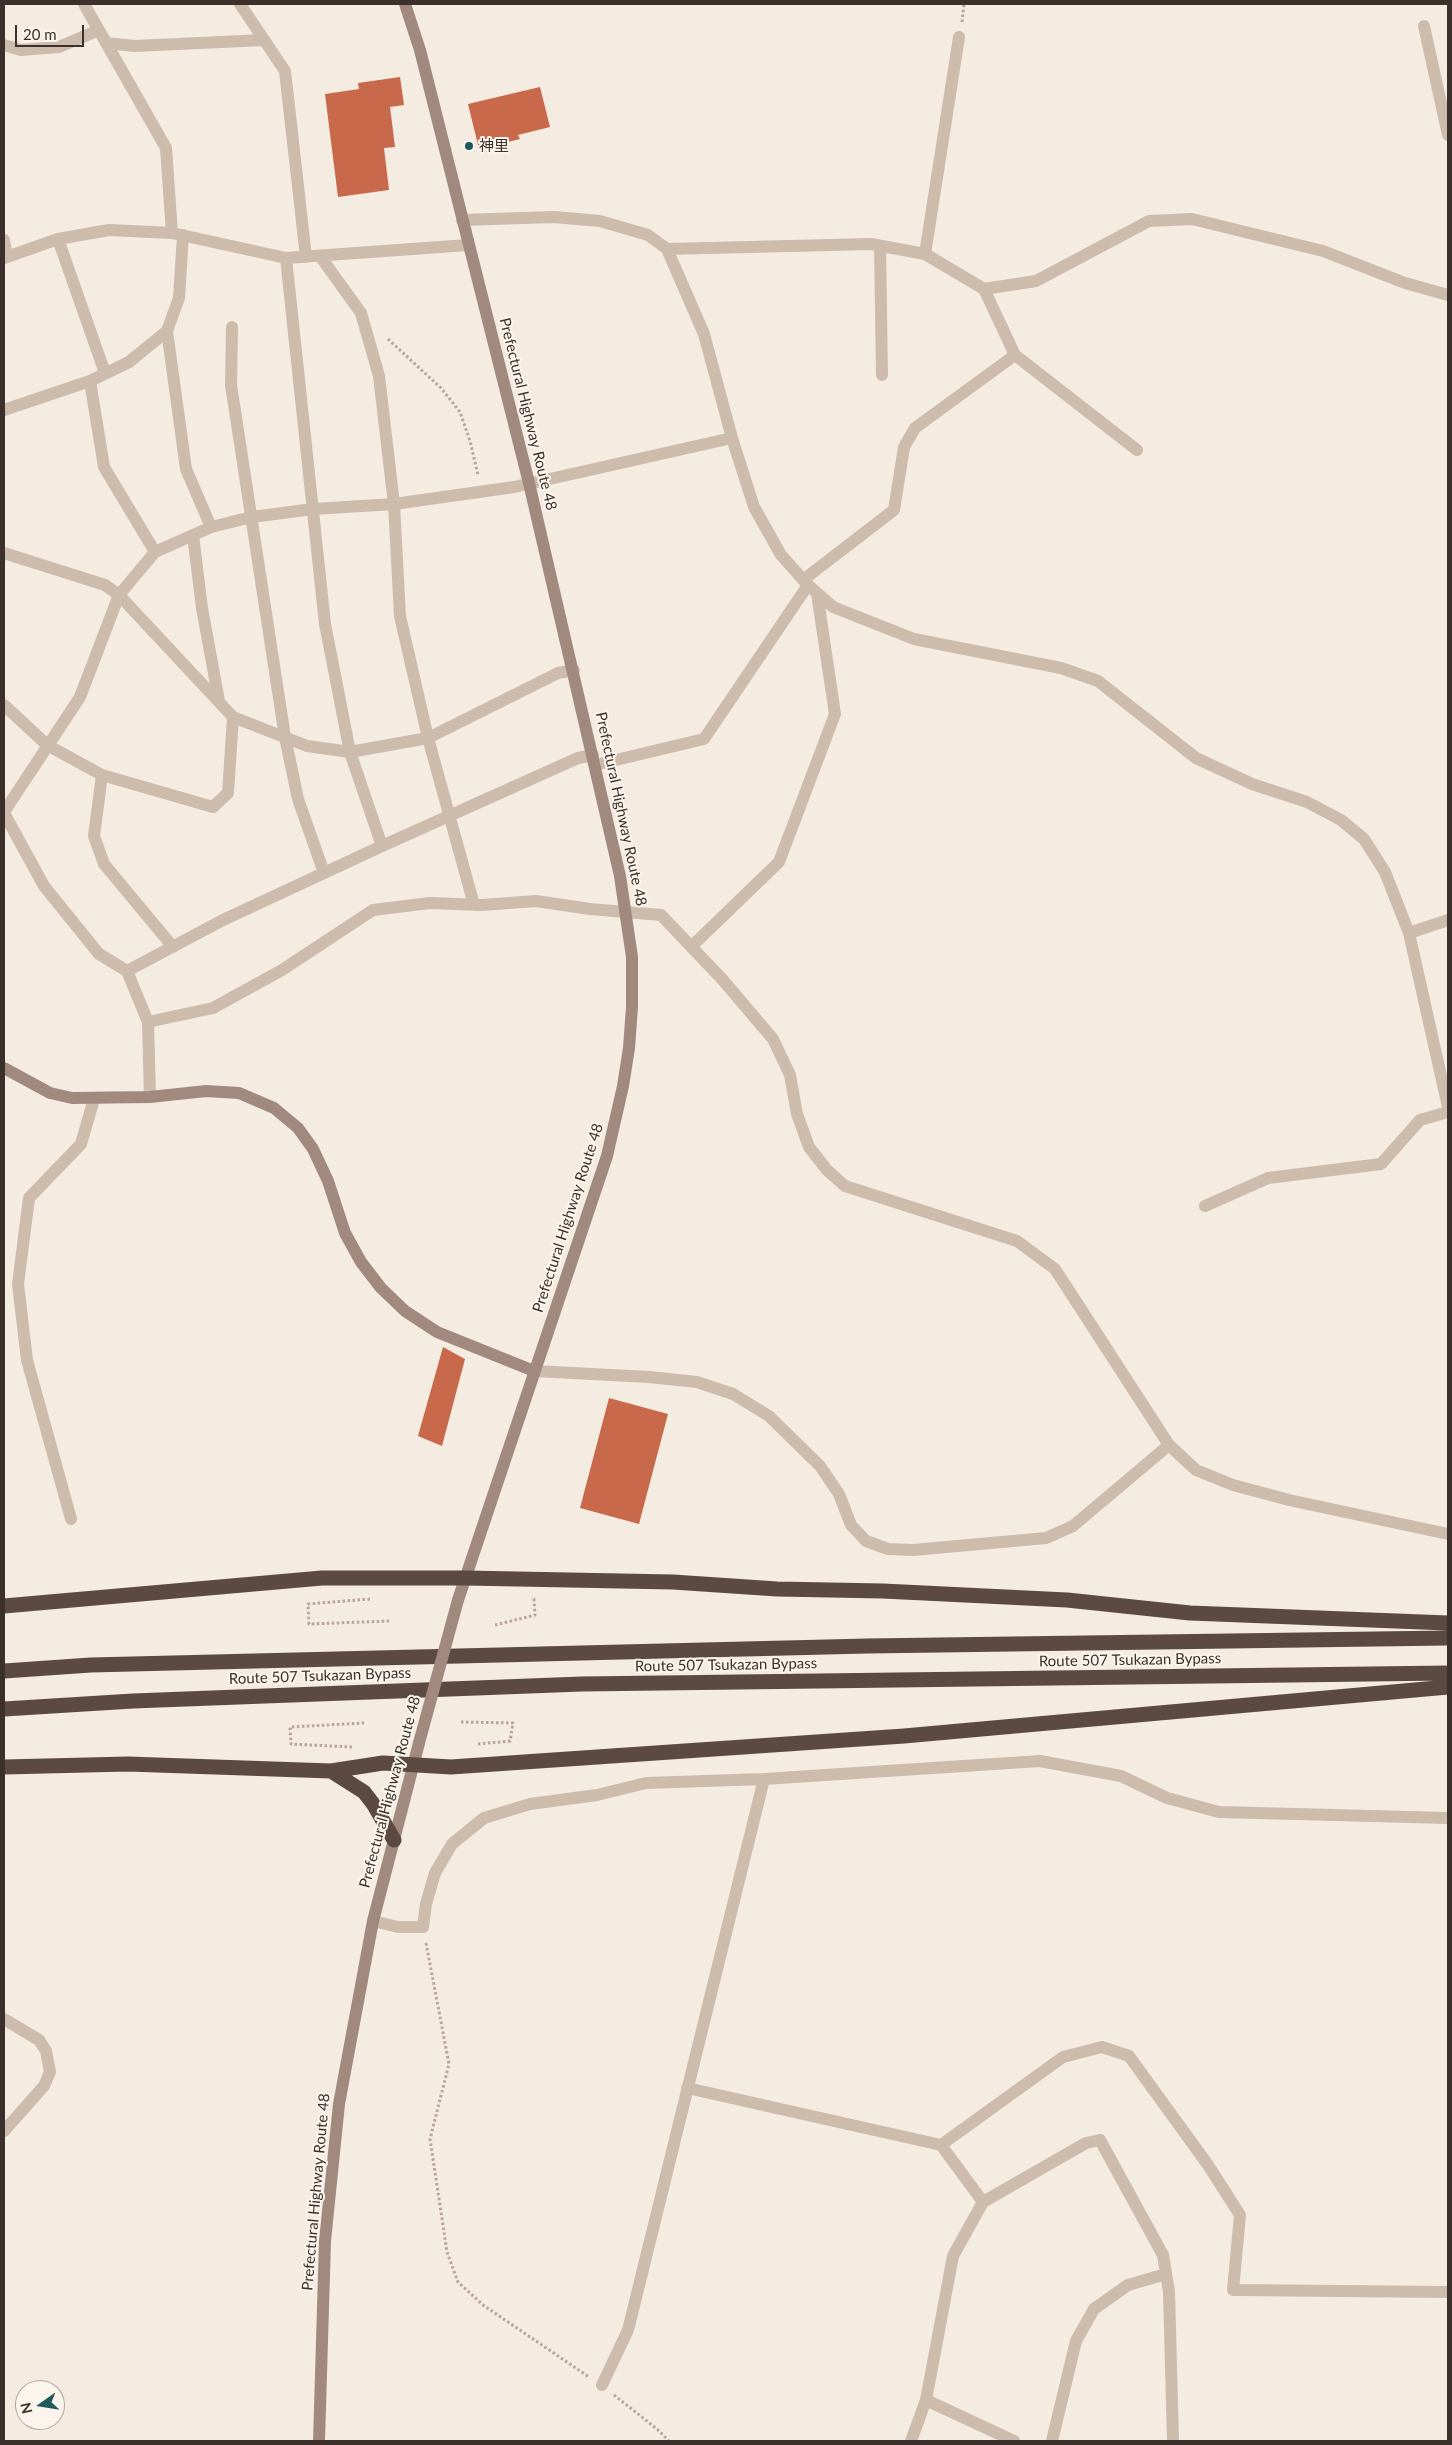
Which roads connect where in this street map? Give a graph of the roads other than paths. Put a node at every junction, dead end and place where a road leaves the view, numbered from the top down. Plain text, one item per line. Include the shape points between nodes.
1 (84, 4) edge
2 (240, 4) edge
3 (405, 4) edge
4 (1424, 26) dead end
5 (99, 30) junction
6 (959, 37) dead end
7 (264, 40) junction
8 (106, 42) junction
9 (4, 45) edge
10 (1448, 135) edge
11 (462, 220) junction
12 (177, 234) junction
13 (58, 239) junction
14 (4, 240) edge
15 (468, 245) junction
16 (880, 246) junction
17 (667, 248) junction
18 (924, 254) junction
19 (320, 256) junction
20 (306, 257) junction
21 (5, 258) edge
22 (286, 258) junction
23 (984, 289) junction
24 (1448, 295) edge
25 (232, 327) dead end
26 (167, 331) junction
27 (1015, 355) junction
28 (105, 373) junction
29 (882, 375) dead end
30 (90, 381) junction
31 (4, 410) edge
32 (732, 438) junction
33 (1137, 450) dead end
34 (530, 483) junction
35 (394, 504) junction
36 (313, 509) junction
37 (252, 518) junction
38 (211, 527) junction
39 (193, 535) junction
40 (155, 552) junction
41 (4, 553) edge
42 (809, 586) junction
43 (119, 594) junction
44 (574, 670) junction
45 (219, 702) junction
46 (4, 705) edge
47 (233, 717) junction
48 (285, 737) junction
49 (428, 738) junction
50 (47, 745) junction
51 (350, 752) junction
52 (594, 760) junction
53 (102, 775) junction
54 (4, 813) edge
55 (450, 817) junction
56 (382, 846) junction
57 (324, 873) junction
58 (474, 905) junction
59 (626, 910) junction
60 (1448, 920) edge
61 (1409, 933) junction
62 (173, 946) junction
63 (691, 946) junction
64 (127, 971) junction
65 (148, 1022) junction
66 (4, 1068) edge
67 (150, 1097) junction
68 (94, 1099) junction
69 (1448, 1107) edge
70 (1448, 1112) edge
71 (1205, 1206) dead end
72 (534, 1371) junction
73 (1169, 1445) junction
74 (71, 1518) dead end
75 (1448, 1534) edge
76 (465, 1578) junction
77 (4, 1606) edge
78 (1448, 1623) edge
79 (1448, 1638) edge
80 (4, 1671) edge
81 (1448, 1673) edge
82 (1448, 1687) edge
83 (4, 1709) edge
84 (414, 1765) junction
85 (4, 1767) edge
86 (331, 1771) junction
87 (764, 1779) junction
88 (1448, 1818) edge
89 (394, 1840) junction
90 (373, 1921) junction
91 (4, 2019) edge
92 (687, 2088) junction
93 (4, 2131) edge
94 (942, 2145) junction
95 (983, 2202) junction
96 (1166, 2274) junction
97 (1448, 2292) edge
98 (602, 2385) road end
99 (926, 2400) junction
100 (319, 2441) edge
101 (911, 2441) edge
102 (1014, 2441) edge
103 (1052, 2441) edge
104 (1173, 2441) edge

1 - 5 street
2 - 7 street
3 - 11 main road, Prefectural Highway Route 48 via 420,50
4 - 10 street
5 - 8 street
5 - 9 street via 59,47 21,50
6 - 18 street
7 - 8 street via 135,46
7 - 20 street via 285,71
8 - 12 street via 166,148
11 - 15 main road, Prefectural Highway Route 48
11 - 17 street via 554,217 600,221 648,235
12 - 13 street via 110,230
12 - 22 street
12 - 26 street via 179,298
13 - 21 street
13 - 28 street
14 - 21 street
15 - 19 street
15 - 34 main road, Prefectural Highway Route 48
16 - 17 street
16 - 18 street
16 - 29 street
17 - 32 street via 704,334
18 - 23 street
19 - 20 street
19 - 35 street via 360,313 380,376
20 - 22 street
22 - 36 street
23 - 24 street via 1036,281 1149,222 1192,219 1323,251 1405,283
23 - 27 street
25 - 37 street via 231,385
26 - 28 street via 129,362
26 - 38 street via 186,469
27 - 33 street
27 - 42 street via 915,428 904,447 894,510
28 - 30 street
30 - 31 street
30 - 40 street via 104,467
32 - 34 street
32 - 42 street via 754,507 780,555
34 - 35 street
34 - 44 main road, Prefectural Highway Route 48
35 - 36 street
35 - 49 street via 400,616
36 - 37 street
36 - 51 street via 325,624
37 - 38 street
37 - 48 street
38 - 39 street
39 - 40 street
39 - 45 street
40 - 43 street
41 - 43 street via 105,585
42 - 52 street via 704,738
42 - 61 street via 833,606 914,639 1061,668 1098,681 1196,758 1252,784 1307,802 1341,820 1364,839 1385,872
42 - 63 street via 835,714 779,862
43 - 45 street
43 - 50 street via 80,697
44 - 49 street via 558,673
44 - 52 main road, Prefectural Highway Route 48
45 - 47 street
46 - 50 street
47 - 48 street
47 - 53 street via 228,793 213,807
48 - 51 street via 307,746
48 - 57 street via 298,799
49 - 51 street
49 - 55 street
50 - 53 street
50 - 54 street
51 - 56 street
52 - 55 street via 578,758
52 - 59 main road, Prefectural Highway Route 48
53 - 62 street via 94,836 104,864
54 - 64 street via 44,886 99,954
55 - 56 street
55 - 58 street
56 - 57 street
57 - 62 street
58 - 59 street via 536,901 590,909
58 - 65 street via 430,903 373,910 282,970 213,1008
59 - 63 street via 661,915
59 - 72 main road, Prefectural Highway Route 48 via 632,957 632,1007 623,1086 607,1156
60 - 61 street
61 - 69 street
62 - 64 street
63 - 73 street via 773,1039 790,1075 796,1114 809,1147 827,1170 845,1186 1017,1241 1055,1270
64 - 65 street
65 - 67 street
66 - 68 main road via 50,1093
67 - 68 main road
67 - 72 main road via 206,1091 239,1093 274,1108 298,1128 313,1149 328,1181 345,1233 381,1288 405,1311 437,1332
68 - 74 street via 81,1144 29,1198 18,1284 28,1360
70 - 71 street via 1420,1120 1381,1164 1268,1178
72 - 73 street via 697,1382 733,1394 769,1416 820,1466 839,1494 851,1525 866,1541 888,1549 913,1550 1046,1538 1073,1526
72 - 76 main road, Prefectural Highway Route 48
73 - 75 street via 1196,1470 1233,1485
76 - 77 highway via 322,1578
76 - 78 highway via 883,1591 1067,1600 1190,1613
76 - 84 main road, Prefectural Highway Route 48, bridge
79 - 80 highway, Route 507 Tsukazan Bypass via 858,1647 91,1665
81 - 83 highway, Route 507 Tsukazan Bypass via 582,1684
82 - 84 highway via 885,1737 451,1767
84 - 86 highway via 383,1763
84 - 89 main road, Prefectural Highway Route 48
85 - 86 highway via 128,1764
86 - 89 highway via 364,1792
87 - 88 street via 1040,1761 1121,1776 1167,1798 1219,1812
87 - 90 street via 646,1783 597,1795 530,1804 484,1818 452,1844 435,1873 423,1927 398,1927
87 - 92 street
89 - 90 main road, Prefectural Highway Route 48
90 - 100 main road, Prefectural Highway Route 48 via 331,2172 325,2241
91 - 93 street via 39,2040 46,2051 50,2072 44,2086
92 - 94 street
92 - 98 street via 628,2330
94 - 95 street
94 - 97 street via 1063,2057 1102,2047 1129,2056 1240,2215 1233,2290
95 - 96 street via 1086,2143 1100,2140 1163,2255
95 - 99 street via 953,2256
96 - 103 street via 1128,2285 1094,2309 1076,2341
96 - 104 street
99 - 101 street
99 - 102 street

